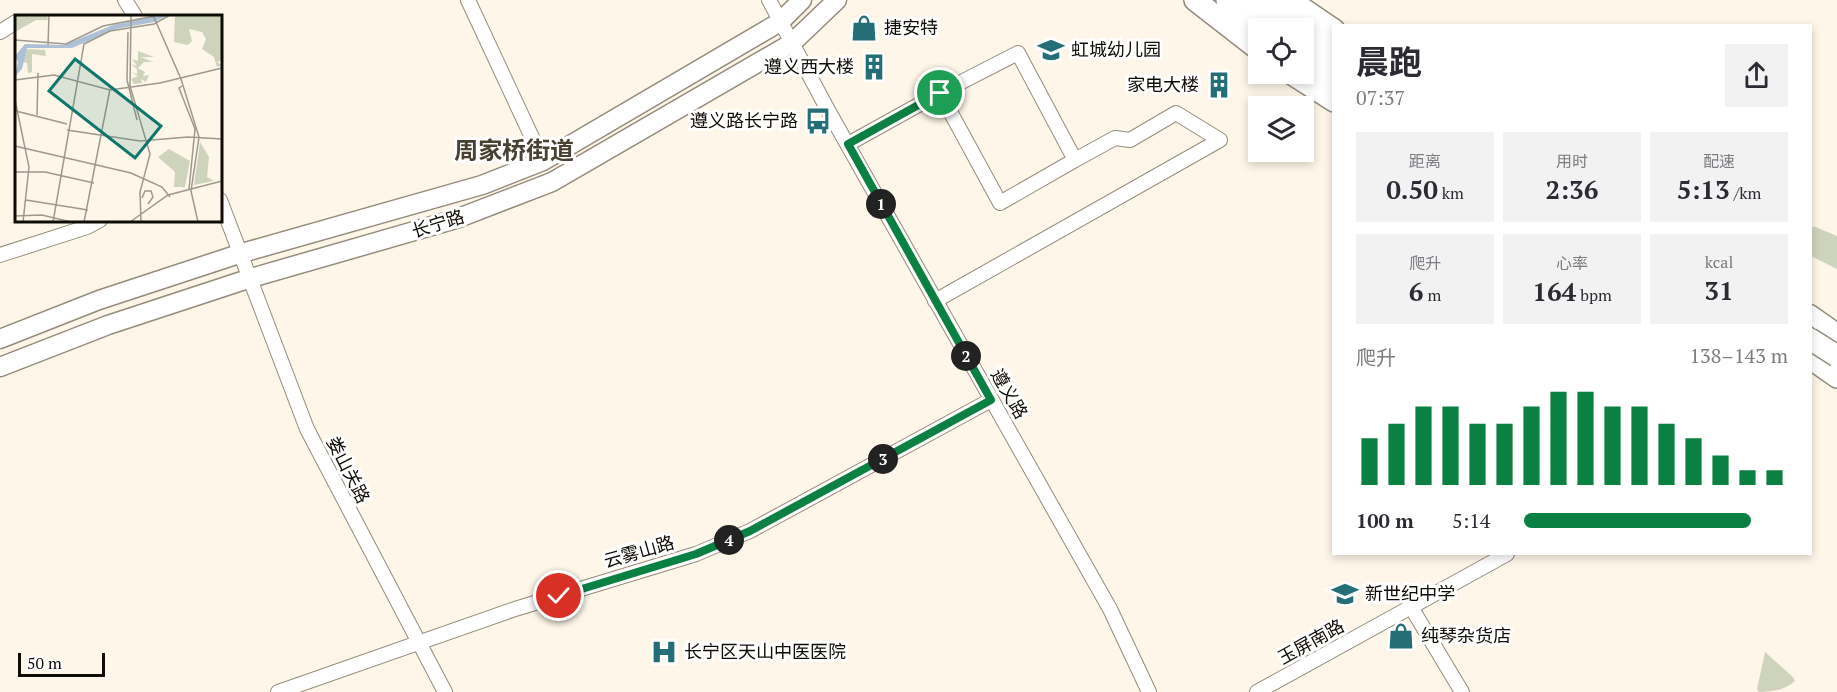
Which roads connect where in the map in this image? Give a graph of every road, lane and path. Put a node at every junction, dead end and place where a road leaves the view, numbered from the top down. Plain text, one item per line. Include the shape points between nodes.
1 (125, 0) edge
2 (468, 0) edge
3 (769, 0) edge
4 (802, 0) edge
5 (837, 0) edge
6 (1195, 0) edge
7 (1207, 0) edge
8 (1227, 0) edge
9 (1253, 0) edge
10 (1277, 0) edge
11 (1290, 0) edge
12 (134, 15) edge
13 (1251, 18) edge
14 (1277, 18) edge
15 (780, 22) junction
16 (15, 23) edge
17 (1332, 29) edge
18 (1248, 31) edge
19 (0, 33) edge
20 (1248, 41) edge
21 (792, 43) junction
22 (1332, 43) edge
23 (1314, 44) edge
24 (1332, 57) edge
25 (1314, 64) edge
26 (1332, 76) edge
27 (1314, 78) edge
28 (1308, 84) edge
29 (1332, 90) edge
30 (940, 93) junction
31 (1332, 100) edge
32 (848, 144) junction
33 (1074, 160) junction
34 (543, 161) junction
35 (222, 205) edge
36 (96, 222) edge
37 (242, 254) junction
38 (0, 255) edge
39 (251, 278) junction
40 (935, 301) junction
41 (1812, 315) edge
42 (1836, 331) edge
43 (0, 339) edge
44 (1812, 340) edge
45 (1812, 349) edge
46 (1837, 356) edge
47 (1812, 360) edge
48 (0, 367) edge
49 (1837, 379) edge
50 (991, 400) junction
51 (1505, 555) edge
52 (1411, 607) junction
53 (419, 644) junction
54 (278, 692) edge
55 (445, 692) edge
56 (1149, 692) edge
57 (1257, 692) edge
58 (1462, 692) edge

1 - 12 street
2 - 34 street
3 - 15 street, 遵义路
4 - 15 main road, 长宁路
5 - 21 main road, 长宁路
6 - 20 highway
7 - 18 main road
8 - 13 highway
9 - 14 highway
10 - 22 main road
11 - 17 highway
15 - 21 street, 遵义路
15 - 34 main road, 长宁路
16 - 19 street
21 - 32 street, 遵义路
21 - 39 main road, 长宁路 via 552,182 456,219
23 - 24 highway
25 - 26 highway
27 - 29 main road
28 - 31 highway
30 - 32 street
30 - 33 street via 1018,53
30 - 33 street via 1000,203
32 - 40 street, 遵义路
33 - 40 street via 1115,138 1130,140 1176,112 1220,140
34 - 37 main road, 长宁路 via 482,185
35 - 37 street, 娄山关路
36 - 38 street
37 - 39 street, 娄山关路
37 - 43 main road, 长宁路 via 99,300
39 - 48 main road, 长宁路 via 108,325
39 - 53 street, 娄山关路 via 307,429
40 - 50 street, 遵义路
41 - 42 main road
42 - 45 street
44 - 46 highway, bridge
47 - 49 highway
50 - 53 street, 云雾山路 via 750,531 696,554 515,609
50 - 56 street, 遵义路 via 1110,609
51 - 52 street, 玉屏南路
52 - 57 street, 玉屏南路
52 - 58 street
53 - 54 street, 云雾山路
53 - 55 street, 娄山关路

